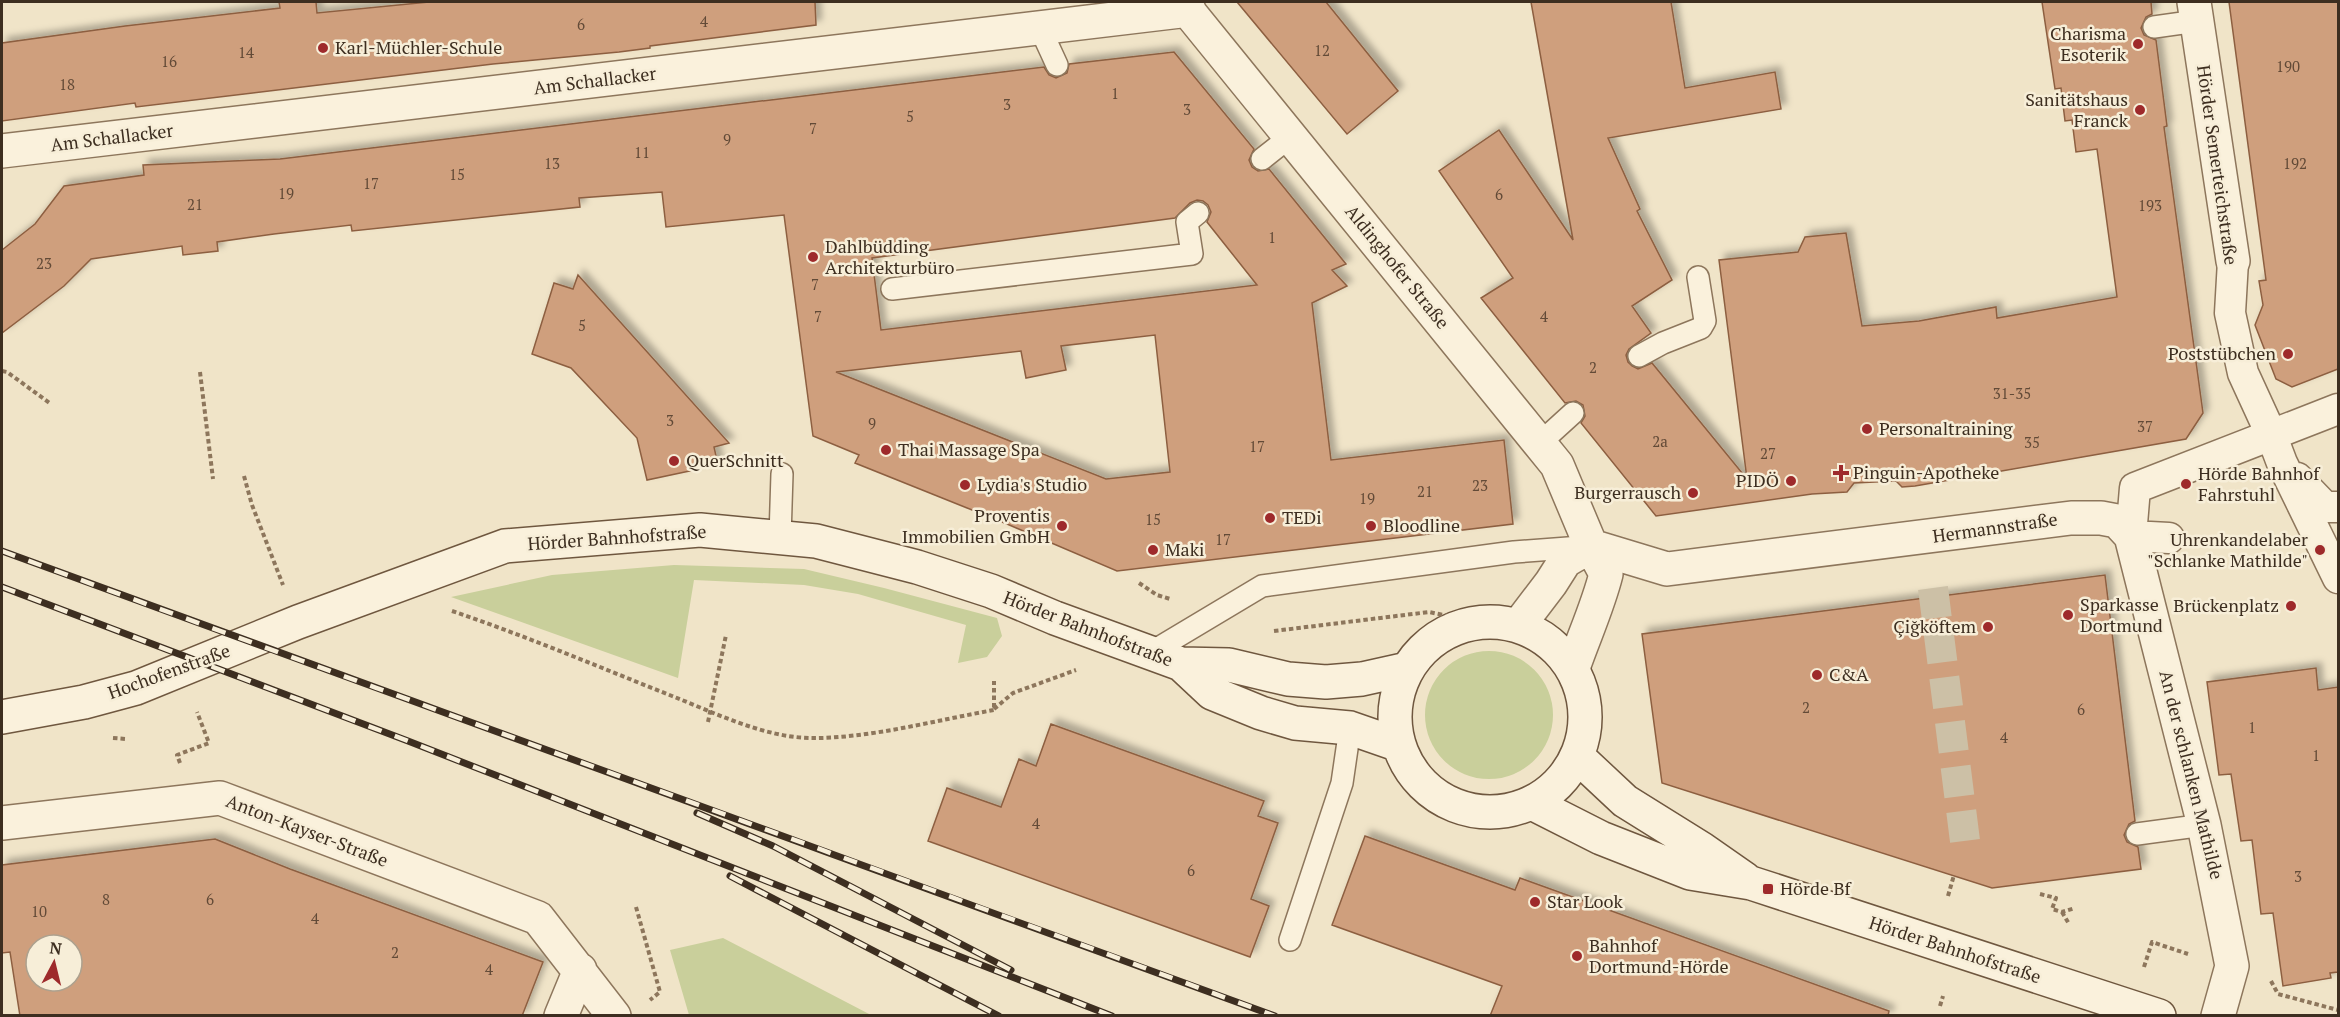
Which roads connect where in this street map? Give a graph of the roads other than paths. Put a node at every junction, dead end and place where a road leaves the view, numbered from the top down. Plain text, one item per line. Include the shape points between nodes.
1 (1185, 6) edge
2 (2196, 11) edge
3 (2154, 27) dead end
4 (1040, 28) junction
5 (1057, 65) dead end
6 (1291, 136) junction
7 (2, 151) edge
8 (1262, 159) dead end
9 (1198, 213) dead end
10 (2233, 261) joint
11 (1698, 277) dead end
12 (892, 289) dead end
13 (1639, 356) dead end
14 (2338, 409) edge
15 (1573, 413) dead end
16 (2271, 434) junction
17 (1540, 442) junction
18 (2282, 463) junction
19 (782, 474) dead end
20 (2338, 507) edge
21 (2131, 536) junction
22 (780, 537) junction
23 (2169, 538) dead end
24 (1591, 546) junction
25 (2338, 578) edge
26 (298, 622) joint
27 (1519, 625) junction
28 (1150, 652) junction
29 (1181, 664) junction
30 (1573, 668) junction
31 (1407, 669) junction
32 (2, 717) edge
33 (1350, 728) junction
34 (1399, 745) junction
35 (1578, 757) junction
36 (1532, 803) junction
37 (2, 823) edge
38 (2204, 825) junction
39 (2137, 834) dead end
40 (1751, 883) junction
41 (1290, 940) dead end
42 (580, 970) junction
43 (561, 1016) edge
44 (614, 1016) edge
45 (2159, 1016) edge
46 (2218, 1016) edge

1 - 4 street, Am Schallacker
1 - 6 street, Aldinghofer Straße
2 - 3 lane
2 - 10 street, Hörder Semerteichstraße
4 - 5 lane
4 - 7 street, Am Schallacker
6 - 8 lane
6 - 17 street, Aldinghofer Straße
9 - 12 lane via 1187,222 1192,254
10 - 16 street, Hörder Semerteichstraße via 2230,313 2243,373
11 - 13 lane via 1705,321 1701,328
14 - 16 street
15 - 17 lane
16 - 18 street, Hörder Semerteichstraße
16 - 21 street via 2136,488
17 - 24 street, Aldinghofer Straße via 1557,465
18 - 20 street via 2325,507
18 - 25 street, Hörder Semerteichstraße
19 - 22 lane
21 - 23 street
21 - 24 street, Hermannstraße via 2117,521 2071,518 1667,569
21 - 38 street, An der schlanken Mathilde
22 - 26 street, Hörder Bahnhofstraße via 700,530 505,546
22 - 28 street, Hörder Bahnhofstraße via 816,541 917,567
24 - 27 street via 1565,561
24 - 28 lane via 1514,552 1262,586
24 - 30 street, Aldinghofer Straße via 1606,573 1599,603
26 - 32 street, Hochofenstraße via 136,688
27 - 30 street via 1550,641
27 - 31 street via 1488,621 1457,627 1421,651
28 - 29 street, Hörder Bahnhofstraße
29 - 31 street, Hörder Bahnhofstraße via 1229,665 1288,679 1326,682
29 - 33 street, Hörder Bahnhofstraße via 1212,693 1264,714 1295,723
30 - 35 street via 1584,697 1585,729
31 - 34 street via 1398,691 1394,718
33 - 34 street, Hörder Bahnhofstraße
33 - 41 lane via 1342,783
34 - 36 street via 1410,770 1421,783 1449,804 1482,812 1516,809
35 - 36 street via 1556,787
35 - 40 street, Hörder Bahnhofstraße via 1625,801
36 - 40 street, Hörder Bahnhofstraße via 1601,838 1690,873
37 - 42 street, Anton-Kayser-Straße via 220,798 538,918
38 - 39 lane
38 - 46 street, An der schlanken Mathilde via 2232,966
40 - 45 street, Hörder Bahnhofstraße
42 - 43 street
42 - 44 street, Anton-Kayser-Straße

